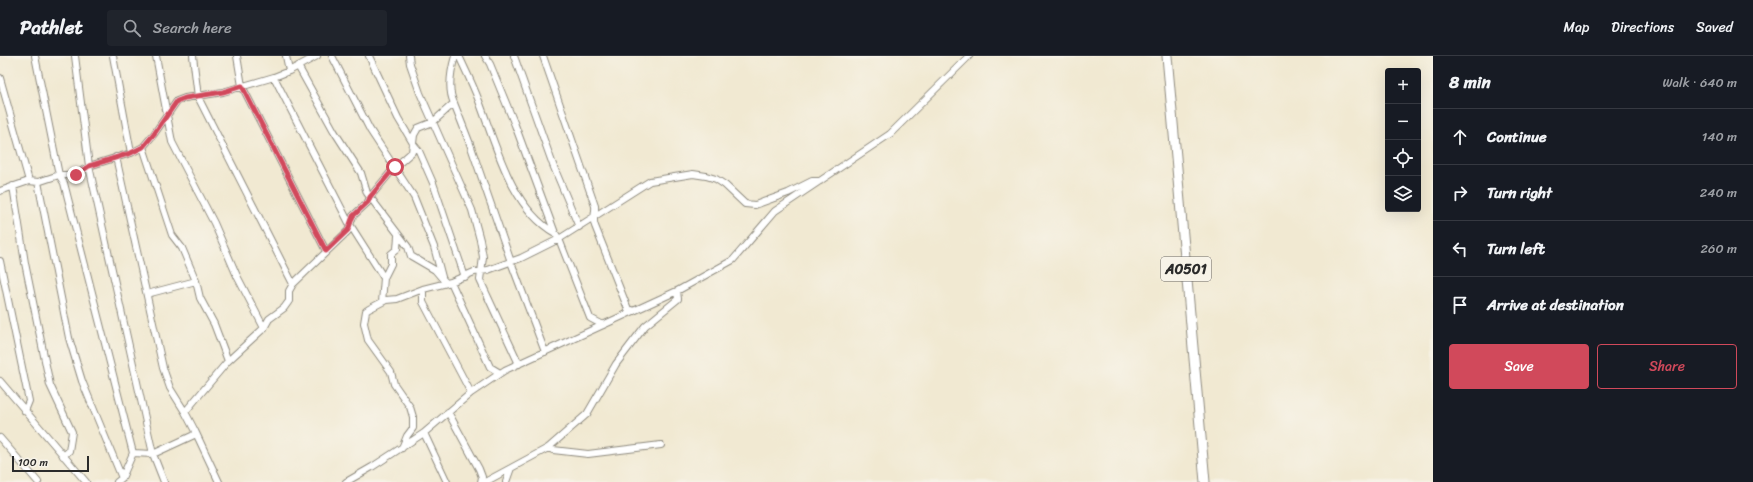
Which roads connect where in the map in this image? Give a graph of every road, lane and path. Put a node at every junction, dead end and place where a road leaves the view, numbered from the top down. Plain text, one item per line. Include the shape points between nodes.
1 (35, 56) edge
2 (75, 56) edge
3 (113, 56) edge
4 (156, 56) edge
5 (193, 56) edge
6 (237, 56) edge
7 (286, 56) edge
8 (317, 56) edge
9 (332, 56) edge
10 (369, 56) edge
11 (409, 56) edge
12 (455, 56) edge
13 (459, 56) edge
14 (485, 56) edge
15 (514, 56) edge
16 (543, 56) edge
17 (969, 56) edge
18 (1167, 56) edge
19 (298, 66) junction
20 (289, 71) junction
21 (274, 77) junction
22 (0, 78) edge
23 (242, 86) junction
24 (198, 97) junction
25 (454, 103) junction
26 (167, 116) junction
27 (433, 122) junction
28 (414, 145) junction
29 (143, 147) junction
30 (131, 153) junction
31 (116, 156) junction
32 (89, 166) junction
33 (395, 167) junction
34 (59, 175) junction
35 (29, 181) junction
36 (820, 181) junction
37 (38, 182) junction
38 (13, 186) junction
39 (0, 191) edge
40 (370, 197) junction
41 (594, 218) junction
42 (349, 223) junction
43 (579, 227) junction
44 (555, 233) junction
45 (398, 236) junction
46 (559, 240) junction
47 (326, 251) junction
48 (0, 261) edge
49 (511, 262) junction
50 (482, 271) junction
51 (465, 277) junction
52 (384, 278) junction
53 (196, 281) junction
54 (446, 281) junction
55 (294, 284) junction
56 (423, 289) junction
57 (677, 291) junction
58 (146, 294) junction
59 (382, 302) junction
60 (634, 311) junction
61 (603, 325) junction
62 (264, 328) junction
63 (545, 352) junction
64 (228, 362) junction
65 (519, 364) junction
66 (500, 374) junction
67 (0, 381) edge
68 (470, 394) junction
69 (25, 411) junction
70 (185, 412) junction
71 (448, 412) junction
72 (194, 431) junction
73 (424, 433) junction
74 (0, 438) edge
75 (661, 446) dead end
76 (548, 448) junction
77 (401, 449) junction
78 (133, 453) junction
79 (152, 454) junction
80 (63, 456) junction
81 (511, 468) junction
82 (119, 480) edge
83 (38, 482) edge
84 (86, 482) edge
85 (164, 482) edge
86 (219, 482) edge
87 (346, 482) edge
88 (447, 482) edge
89 (481, 482) edge
90 (485, 482) edge
91 (506, 482) edge
92 (1205, 482) edge

1 - 34 street
2 - 32 street
3 - 30 street
4 - 26 street
5 - 24 street
6 - 23 street
7 - 20 street
8 - 19 street
9 - 33 street via 370,130
10 - 28 street via 398,118
11 - 27 street via 420,93
12 - 25 street via 450,76 451,99
13 - 44 street via 510,180 524,207 542,226
14 - 44 street via 520,137
15 - 43 street via 553,165
16 - 41 street via 595,206
17 - 36 street via 890,134
18 - 92 highway, A0501
19 - 20 street
19 - 40 street via 361,173 364,189
20 - 21 street
21 - 23 street
21 - 42 street
22 - 35 street
23 - 24 street
23 - 47 street
24 - 26 street via 177,101
24 - 55 street
25 - 27 street
25 - 49 street
26 - 29 street
26 - 62 street via 172,142
27 - 28 street via 418,128 414,135
27 - 50 street via 472,210 483,257
28 - 33 street via 412,152
28 - 51 street via 419,150 433,183
29 - 30 street
29 - 53 street via 172,235 182,248
30 - 31 street
31 - 32 street
31 - 58 street
32 - 34 street via 76,175
32 - 79 street
33 - 40 street
33 - 54 street via 414,197
34 - 37 street
34 - 78 street via 64,183
35 - 37 street
35 - 38 street
36 - 41 street via 812,181 755,205 745,204 716,178 693,174 681,175 650,181
36 - 57 street via 776,212 733,260
37 - 82 street via 68,338
38 - 39 street
38 - 80 street via 25,263 50,385 72,432 69,451
40 - 42 street
40 - 45 street
41 - 43 street
41 - 60 street via 628,309
42 - 47 street via 348,230
42 - 52 street
43 - 46 street
44 - 46 street
45 - 52 street via 397,249 392,254 391,264
45 - 54 street via 408,247 411,256
46 - 49 street
46 - 61 street via 590,318
47 - 55 street
48 - 69 street via 29,402
49 - 50 street
49 - 63 street
50 - 51 street
50 - 65 street via 480,280
51 - 54 street
52 - 59 street
53 - 58 street
53 - 64 street via 200,298 214,324
54 - 56 street
54 - 66 street via 490,367
55 - 62 street via 289,292 289,301 269,319
56 - 59 street
56 - 68 street via 423,302
57 - 60 street
57 - 76 street via 678,299 645,326 616,364 587,414
58 - 70 street via 163,368 170,388
59 - 77 street via 366,311 364,323 368,340 391,372 394,384 410,407 413,417 412,428
60 - 61 street
61 - 63 street
62 - 64 street
63 - 65 street
64 - 70 street
65 - 66 street
66 - 68 street
67 - 69 street
68 - 71 street
69 - 80 street
70 - 72 street
71 - 73 street
71 - 89 street via 479,469
72 - 79 street via 194,435
72 - 86 street
73 - 77 street
73 - 88 street
74 - 83 street
75 - 76 street via 588,454
76 - 81 street
77 - 87 street
78 - 79 street
78 - 82 street
79 - 85 street
80 - 84 street
81 - 90 street
81 - 91 street

